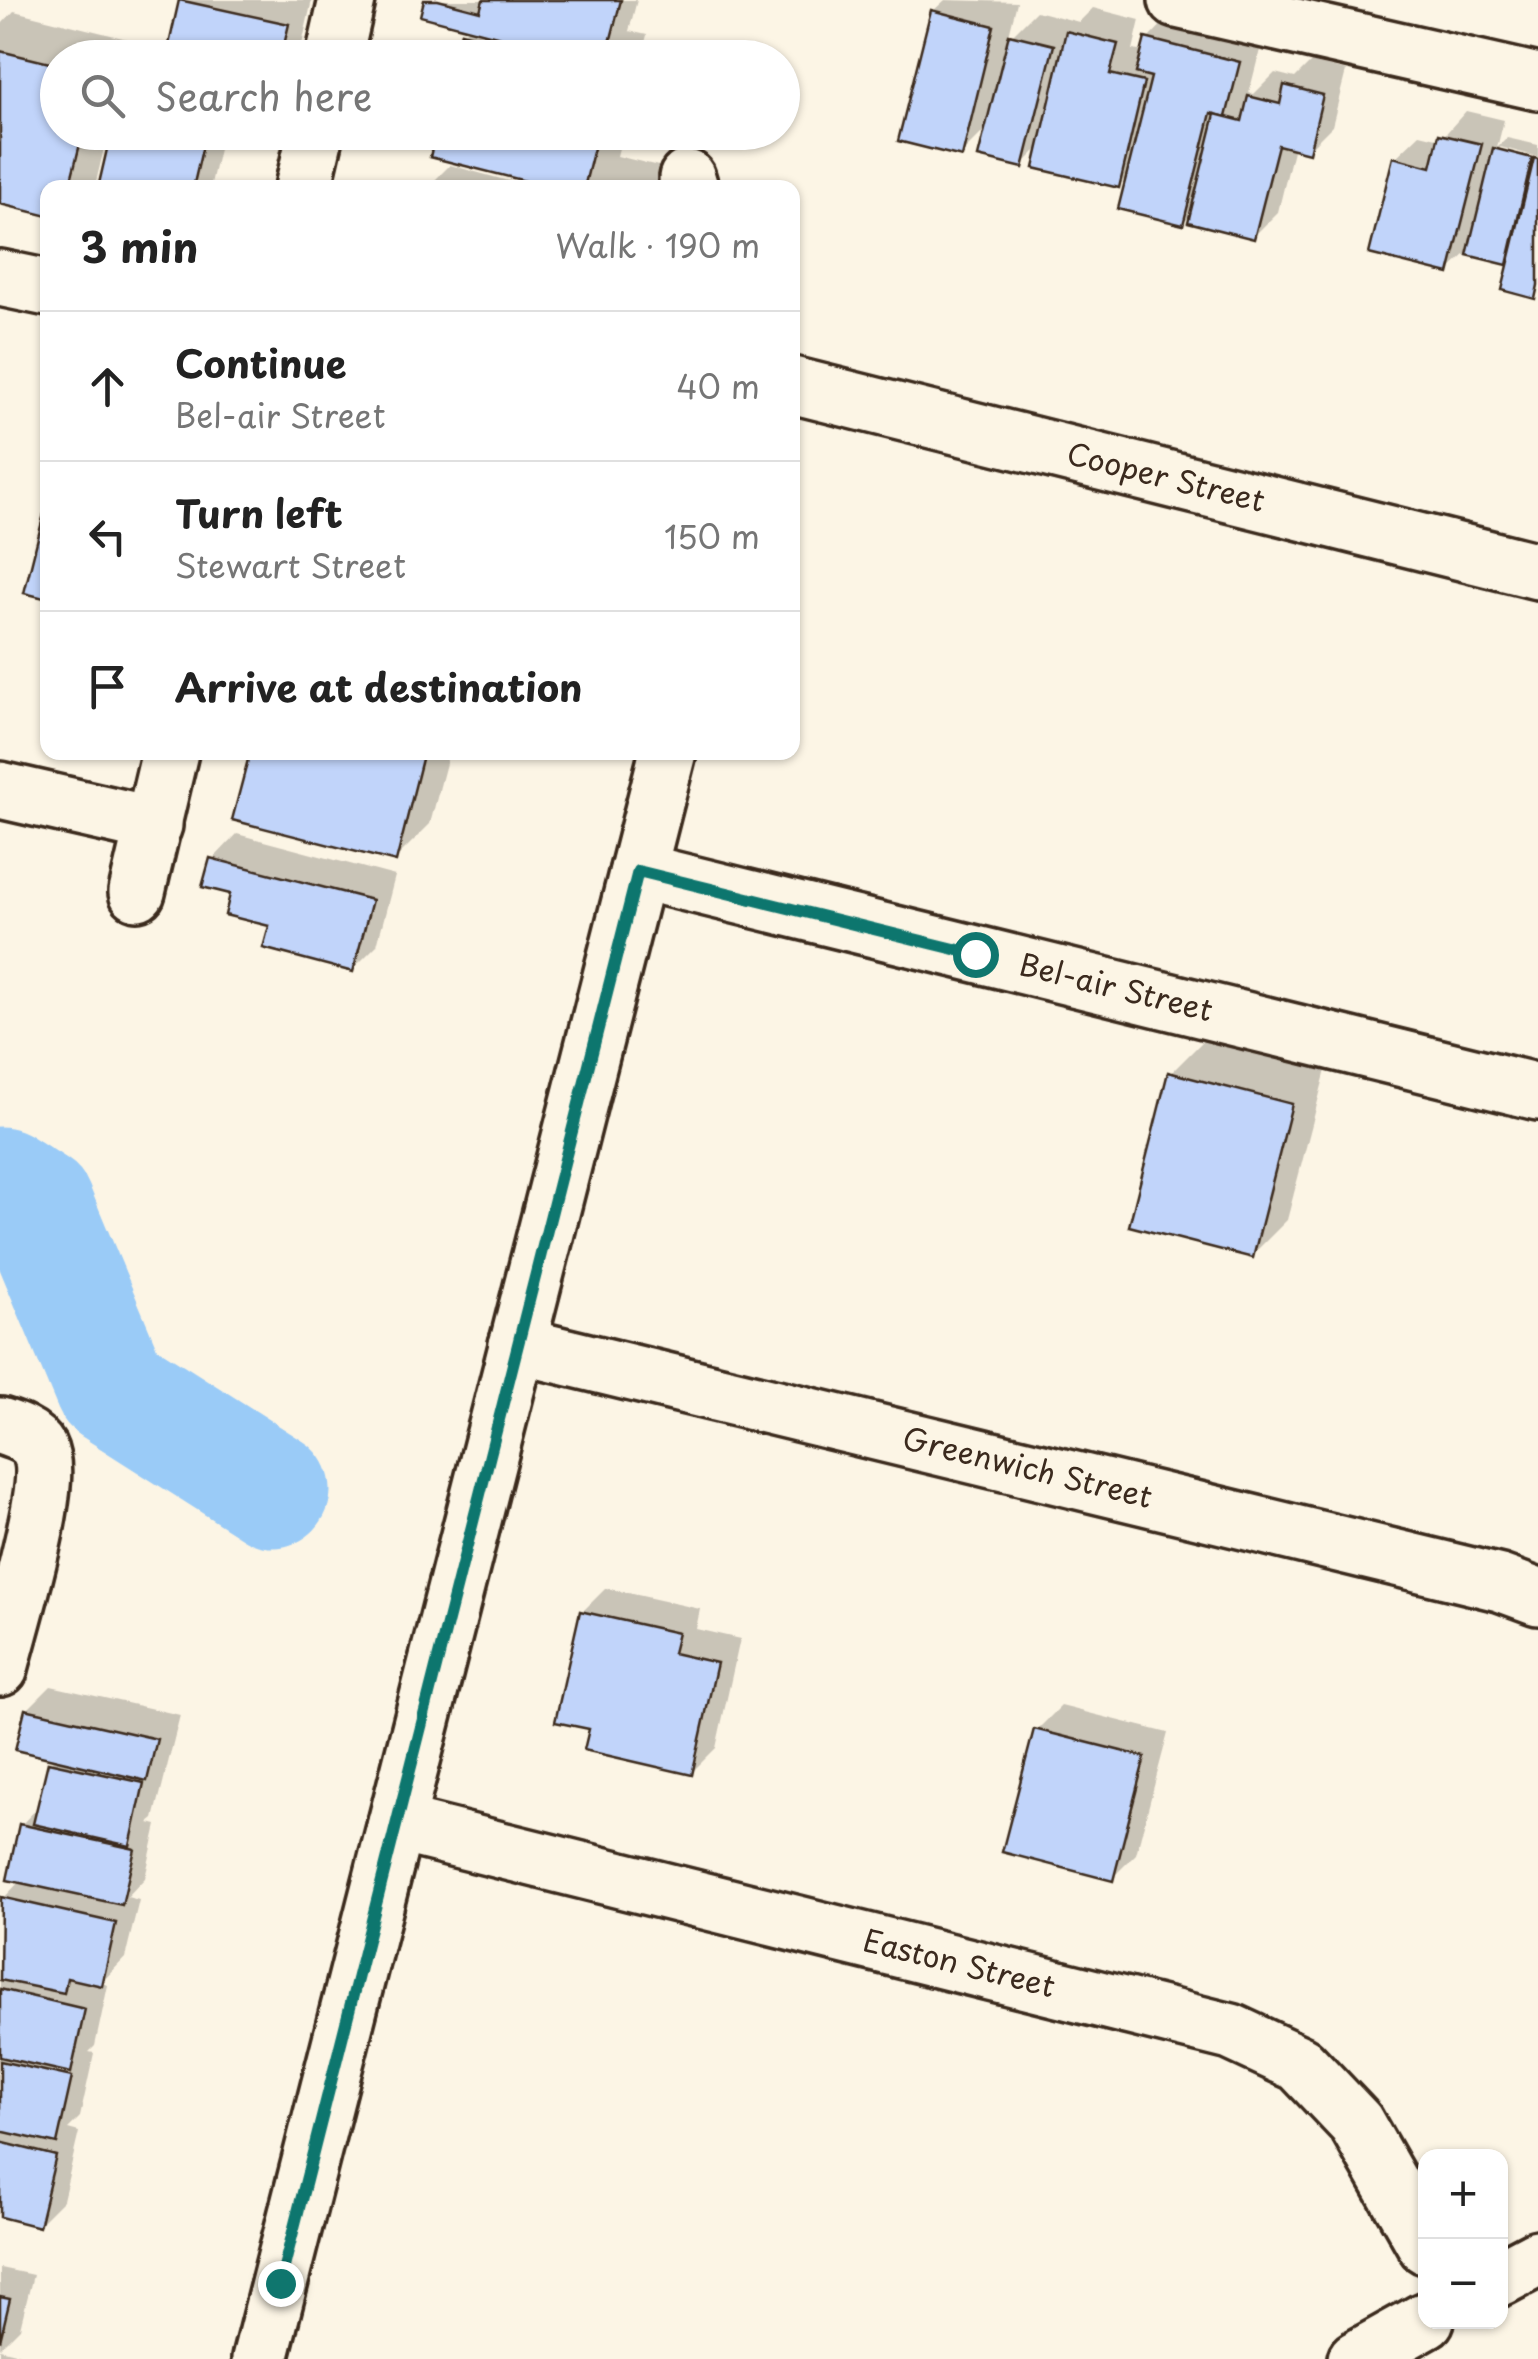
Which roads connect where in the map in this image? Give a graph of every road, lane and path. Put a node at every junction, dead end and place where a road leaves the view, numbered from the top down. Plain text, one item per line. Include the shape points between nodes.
1 (347, 0) edge
2 (1177, 0) edge
3 (338, 40) edge
4 (1538, 82) edge
5 (312, 150) edge
6 (305, 180) edge
7 (0, 278) edge
8 (40, 286) edge
9 (800, 387) edge
10 (1538, 570) edge
11 (168, 760) edge
12 (666, 760) edge
13 (0, 790) edge
14 (154, 825) junction
15 (638, 871) junction
16 (137, 892) dead end
17 (1538, 1092) edge
18 (517, 1344) junction
19 (19, 1437) edge
20 (1538, 1597) edge
21 (0, 1668) edge
22 (396, 1824) junction
23 (1422, 2239) edge
24 (1538, 2258) edge
25 (1508, 2274) edge
26 (1418, 2324) edge
27 (260, 2359) edge
28 (1356, 2359) edge

1 - 3 street
2 - 4 street
5 - 6 street
7 - 8 street
9 - 10 street, Cooper Street
11 - 14 street
12 - 15 street
13 - 14 street
14 - 16 street
15 - 17 street, Bel-air Street
15 - 18 street
18 - 20 street, Greenwich Street
18 - 22 street
19 - 21 street via 44,1473
22 - 23 street, Easton Street via 1232,2032 1300,2064 1356,2123
22 - 27 street
24 - 25 street
26 - 28 street

